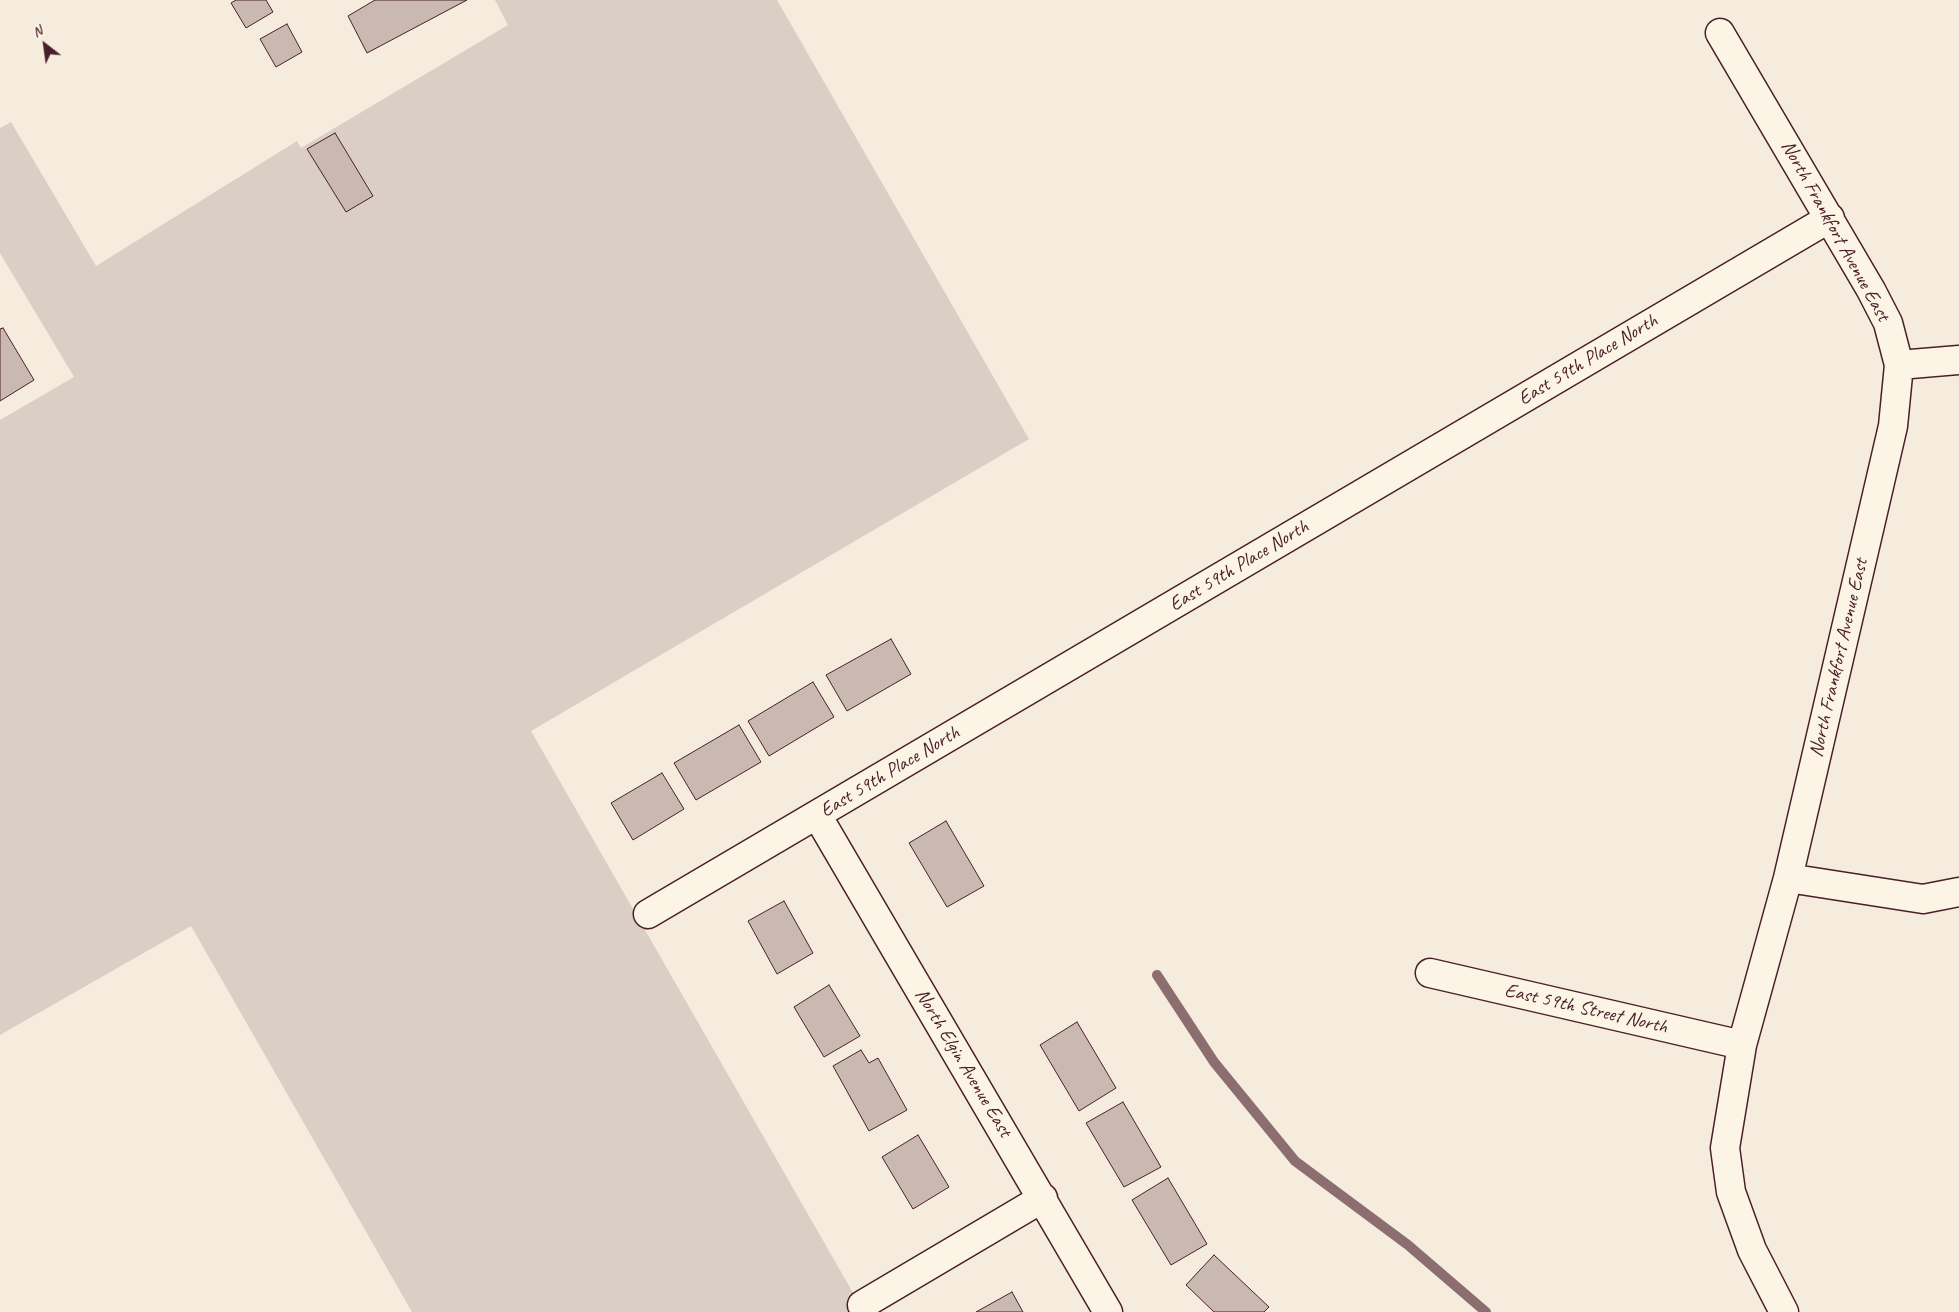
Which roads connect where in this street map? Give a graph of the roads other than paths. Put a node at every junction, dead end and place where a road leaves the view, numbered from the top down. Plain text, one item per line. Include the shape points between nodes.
1 (1720, 32) dead end
2 (1830, 218) junction
3 (1959, 360) edge
4 (1899, 365) junction
5 (817, 815) junction
6 (1788, 878) junction
7 (1959, 892) edge
8 (648, 914) dead end
9 (1430, 973) dead end
10 (1742, 1045) junction
11 (1042, 1198) junction
12 (862, 1305) dead end
13 (1108, 1312) edge
14 (1784, 1312) edge

1 - 2 street, North Frankfort Avenue East
2 - 4 street, North Frankfort Avenue East via 1888,323
2 - 5 street, East 59th Place North
3 - 4 street
4 - 6 street, North Frankfort Avenue East via 1893,426
5 - 8 street, East 59th Place North
5 - 11 street, North Elgin Avenue East
6 - 7 street via 1923,899
6 - 10 street, North Frankfort Avenue East
9 - 10 street, East 59th Street North
10 - 14 street, North Frankfort Avenue East via 1725,1148 1731,1192 1752,1250
11 - 12 street
11 - 13 street, North Elgin Avenue East

